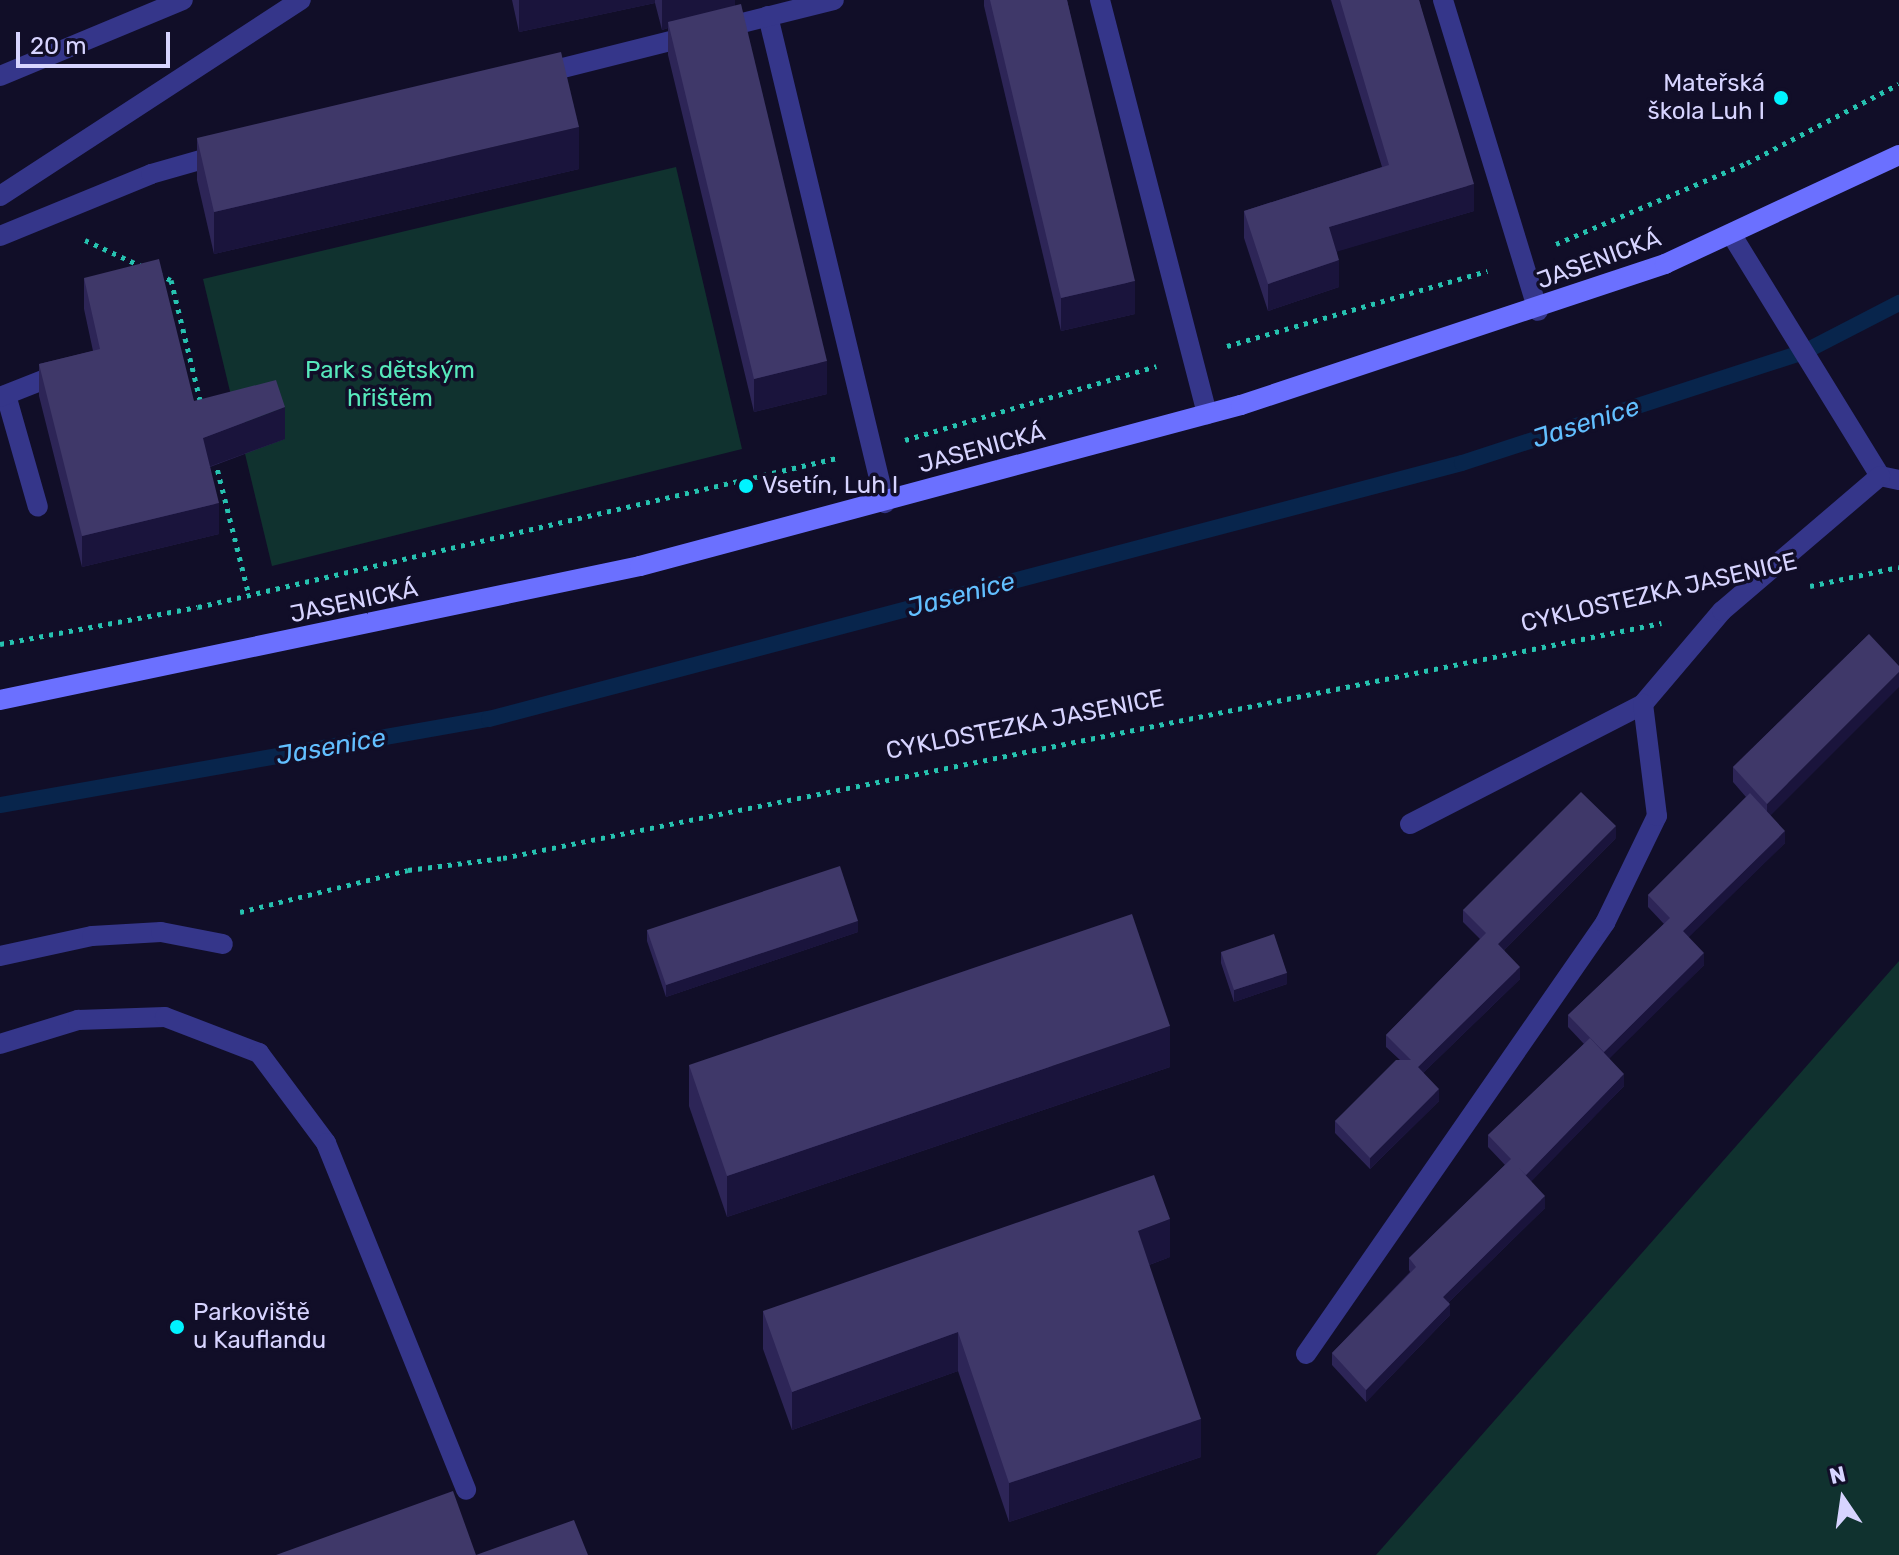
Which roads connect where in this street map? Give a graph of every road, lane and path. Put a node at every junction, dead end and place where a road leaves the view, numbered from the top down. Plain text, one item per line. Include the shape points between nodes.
1 (183, 0) edge
2 (301, 0) edge
3 (834, 0) edge
4 (1100, 0) edge
5 (1443, 0) edge
6 (768, 16) junction
7 (0, 76) edge
8 (521, 79) edge
9 (1899, 84) edge
10 (243, 149) edge
11 (1899, 155) edge
12 (0, 196) edge
13 (40, 219) junction
14 (0, 236) edge
15 (1733, 237) junction
16 (1521, 259) junction
17 (1538, 311) junction
18 (1190, 357) junction
19 (74, 368) edge
20 (3, 396) edge
21 (1207, 414) junction
22 (204, 415) edge
23 (212, 445) edge
24 (870, 450) junction
25 (1890, 478) edge
26 (885, 503) junction
27 (38, 507) dead end
28 (1899, 567) edge
29 (1792, 591) dead end
30 (249, 595) junction
31 (1722, 611) junction
32 (0, 644) edge
33 (0, 700) edge
34 (1643, 704) junction
35 (1410, 824) dead end
36 (223, 917) dead end
37 (223, 944) dead end
38 (0, 956) edge
39 (0, 1044) edge
40 (1306, 1354) dead end
41 (466, 1490) dead end

1 - 7 street
2 - 12 street
3 - 6 street
4 - 18 street
5 - 16 street
6 - 8 street
6 - 24 street
9 - 16 path via 1747,163
10 - 13 street via 151,174
11 - 15 street, JASENICKÁ
13 - 14 street
13 - 22 path via 171,280
15 - 17 street, JASENICKÁ
15 - 25 street via 1834,401
16 - 17 street
16 - 18 path
17 - 21 street, JASENICKÁ
18 - 21 street
18 - 24 path
19 - 20 street
20 - 27 street
21 - 26 street, JASENICKÁ
23 - 30 path
24 - 26 street
24 - 30 path
25 - 31 street
26 - 33 street, JASENICKÁ via 611,573
28 - 29 path, CYKLOSTEZKA JASENICE
30 - 32 path
31 - 34 street
31 - 36 path, CYKLOSTEZKA JASENICE via 518,855 408,870
34 - 35 street
34 - 40 street via 1657,816 1605,923
37 - 38 street via 161,932 92,936
39 - 41 street via 78,1020 165,1017 259,1053 326,1143

